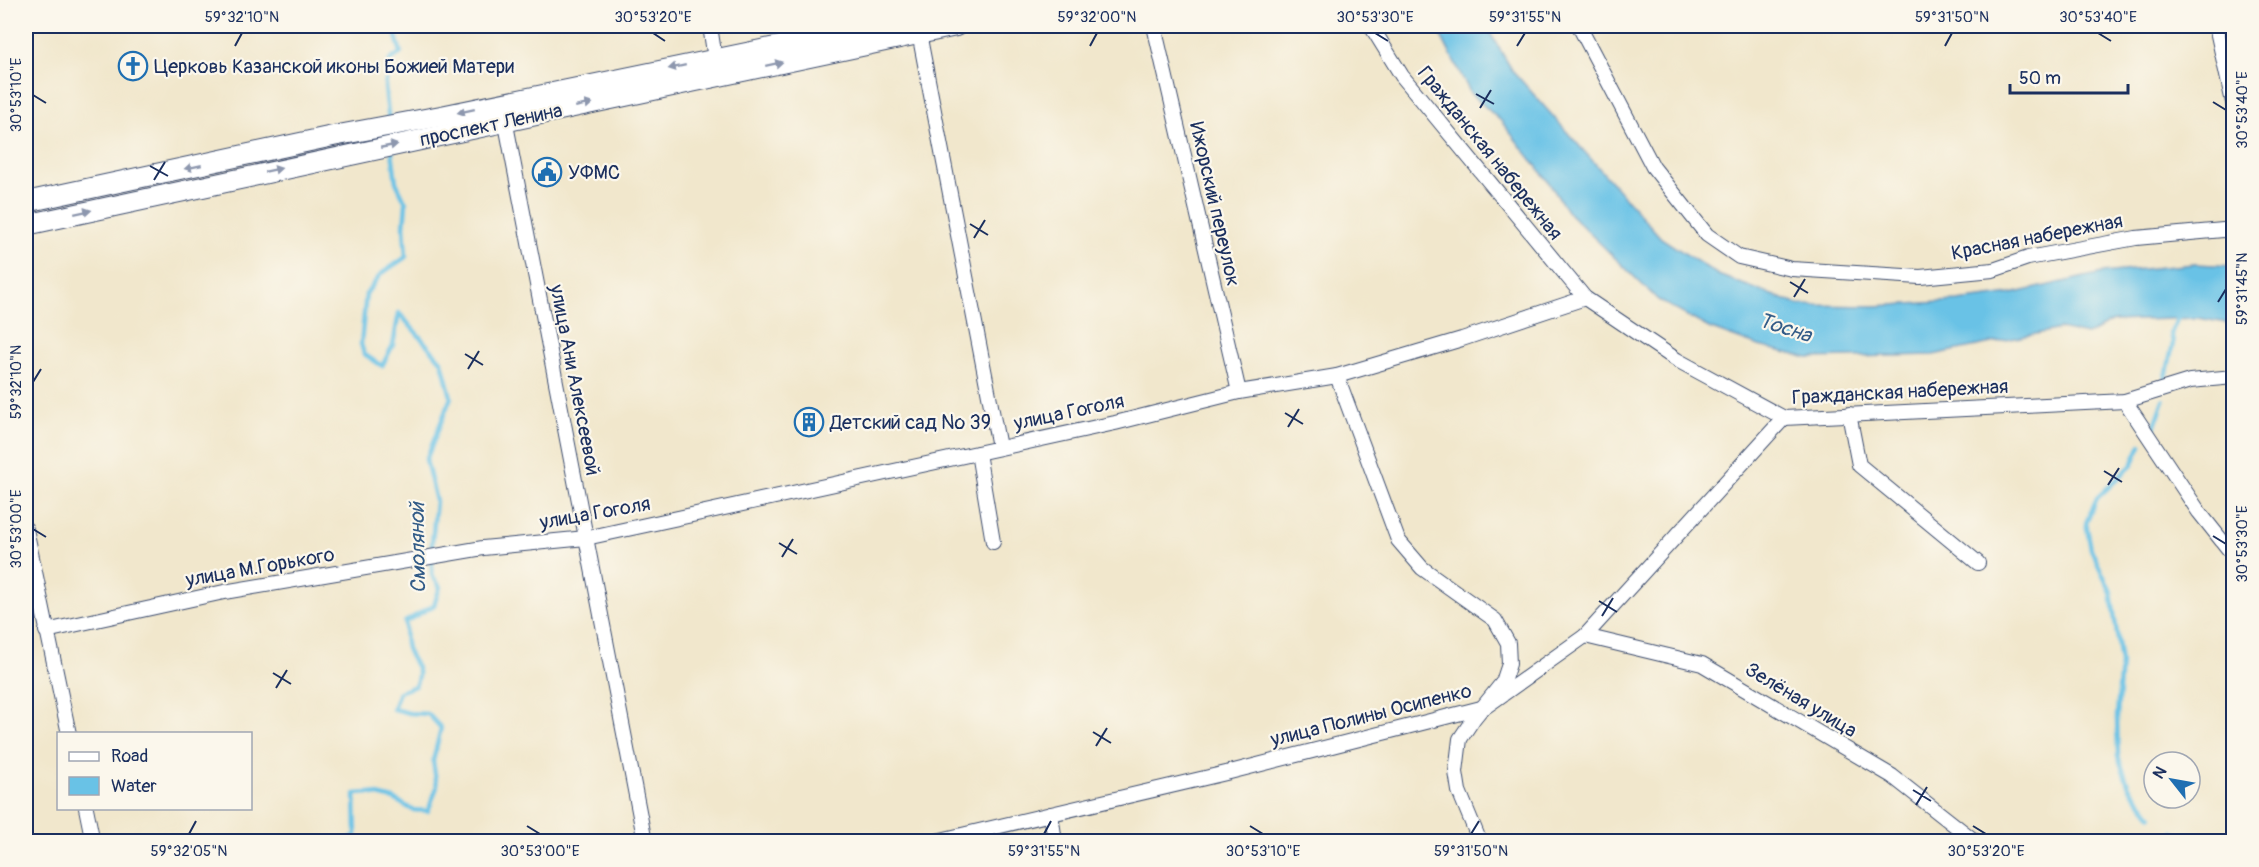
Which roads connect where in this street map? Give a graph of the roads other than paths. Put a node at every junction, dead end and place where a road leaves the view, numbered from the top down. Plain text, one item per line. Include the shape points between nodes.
1 (710, 26) edge
2 (878, 26) edge
3 (956, 26) edge
4 (1154, 26) edge
5 (1371, 26) edge
6 (1579, 26) edge
7 (2217, 26) edge
8 (919, 29) edge
9 (715, 59) junction
10 (2234, 107) edge
11 (504, 113) junction
12 (443, 125) junction
13 (26, 202) edge
14 (26, 225) edge
15 (2234, 229) edge
16 (1585, 298) junction
17 (1336, 376) junction
18 (2234, 377) edge
19 (1239, 392) junction
20 (2125, 401) junction
21 (1849, 414) junction
22 (1784, 418) junction
23 (999, 447) junction
24 (978, 453) junction
25 (26, 529) edge
26 (586, 538) junction
27 (993, 542) dead end
28 (483, 548) joint
29 (2234, 556) edge
30 (1978, 563) dead end
31 (46, 631) junction
32 (1585, 636) junction
33 (1485, 707) junction
34 (69, 732) edge
35 (86, 810) edge
36 (1051, 814) junction
37 (93, 842) edge
38 (645, 842) edge
39 (932, 842) edge
40 (1055, 842) edge
41 (1480, 842) edge
42 (1976, 842) edge

1 - 9 street
2 - 9 main road, проспект Ленина
3 - 8 main road, проспект Ленина
4 - 19 street, Ижорский переулок
5 - 16 street, Гражданская набережная via 1402,76
6 - 15 street, Красная набережная via 1653,166 1707,235 1739,256 1792,269 1920,277 1993,270 2028,258 2136,238
7 - 10 street
11 -> 8 main road, проспект Ленина
8 - 23 street
9 -> 11 main road, проспект Ленина
11 - 12 main road, проспект Ленина
11 - 26 street, улица Ани Алексеевой
12 -> 13 main road, проспект Ленина via 333,136
14 -> 12 main road, проспект Ленина via 334,156
16 - 17 street, улица Гоголя
16 - 22 street, Гражданская набережная via 1677,360
17 - 19 street, улица Гоголя
17 - 33 street via 1398,540 1422,568 1495,620 1508,643 1509,664 1503,682
18 - 20 street, Гражданская набережная via 2190,381
19 - 23 street, улица Гоголя
20 - 21 street, Гражданская набережная
20 - 29 street via 2199,512
21 - 22 street, Гражданская набережная
21 - 30 street via 1859,465
22 - 32 street, улица Полины Осипенко
23 - 24 street, улица Гоголя
24 - 26 street, улица Гоголя
24 - 27 street
25 - 31 street
26 - 28 street, улица Гоголя
26 - 38 street, улица Ани Алексеевой
28 - 31 street, улица М.Горького via 224,592
31 - 34 street
32 - 33 street, улица Полины Осипенко
32 - 42 street, Зелёная улица via 1702,664 1892,776
33 - 36 street, улица Полины Осипенко
33 - 41 street via 1460,739 1456,772 1459,791
35 - 37 street
36 - 39 street, улица Полины Осипенко
36 - 40 street

